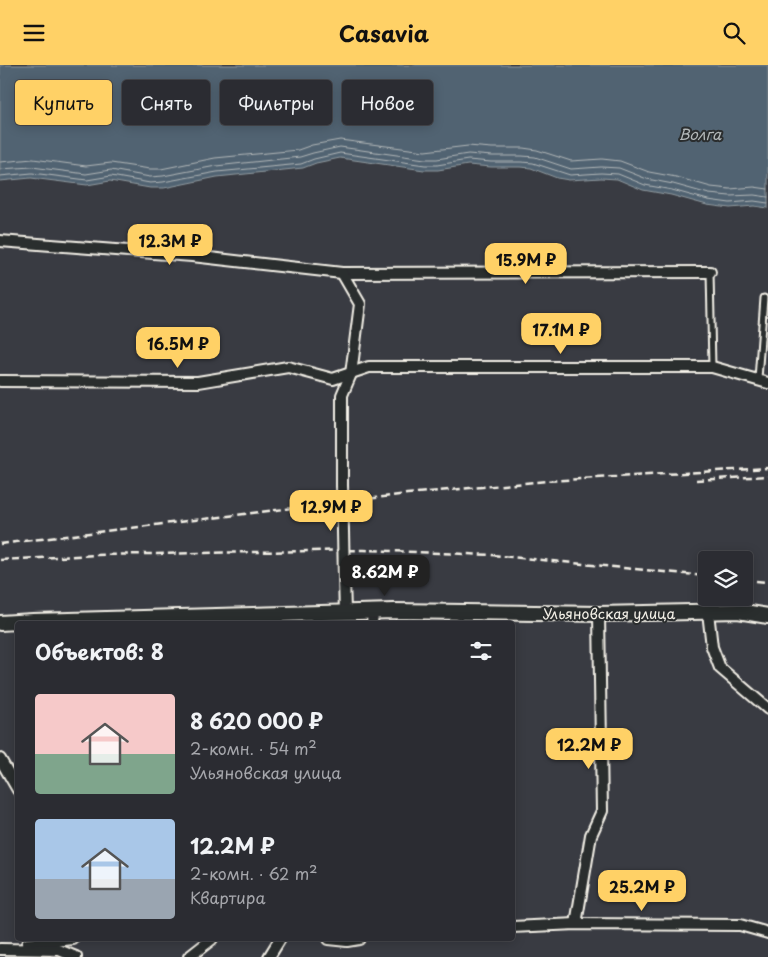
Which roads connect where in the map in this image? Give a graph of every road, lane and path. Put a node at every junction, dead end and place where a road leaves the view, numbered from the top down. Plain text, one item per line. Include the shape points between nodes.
1 (0, 241) edge
2 (710, 272) joint
3 (342, 273) junction
4 (764, 298) dead end
5 (712, 367) junction
6 (351, 374) junction
7 (758, 379) junction
8 (0, 381) edge
9 (768, 383) edge
10 (708, 612) junction
11 (345, 613) junction
12 (599, 614) junction
13 (768, 616) edge
14 (372, 618) edge
15 (33, 621) edge
16 (15, 622) edge
17 (0, 623) edge
18 (768, 709) edge
19 (0, 759) edge
20 (15, 784) edge
21 (576, 924) junction
22 (515, 927) edge
23 (768, 933) edge
24 (57, 941) edge
25 (209, 941) edge
26 (279, 941) edge
27 (0, 948) edge
28 (76, 957) edge
29 (189, 957) edge
30 (269, 957) edge

1 - 3 street via 192,256
2 - 3 street
2 - 5 lane
3 - 6 street via 360,304
4 - 7 lane
5 - 6 street via 369,367
5 - 7 street
6 - 8 street via 333,379 288,367 198,382
6 - 11 street, bridge via 342,395
7 - 9 street
10 - 12 main road, Ульяновская улица
10 - 13 main road, Ульяновская улица via 738,611
10 - 18 street via 712,647 720,668
11 - 14 main road, Ульяновская улица
11 - 15 main road, Ульяновская улица
12 - 14 main road, Ульяновская улица
12 - 21 street via 602,811 591,835
16 - 17 main road, Ульяновская улица
19 - 20 street
21 - 22 street
21 - 23 street via 740,925
24 - 27 street
25 - 29 street
26 - 30 street
27 - 28 street via 59,950

